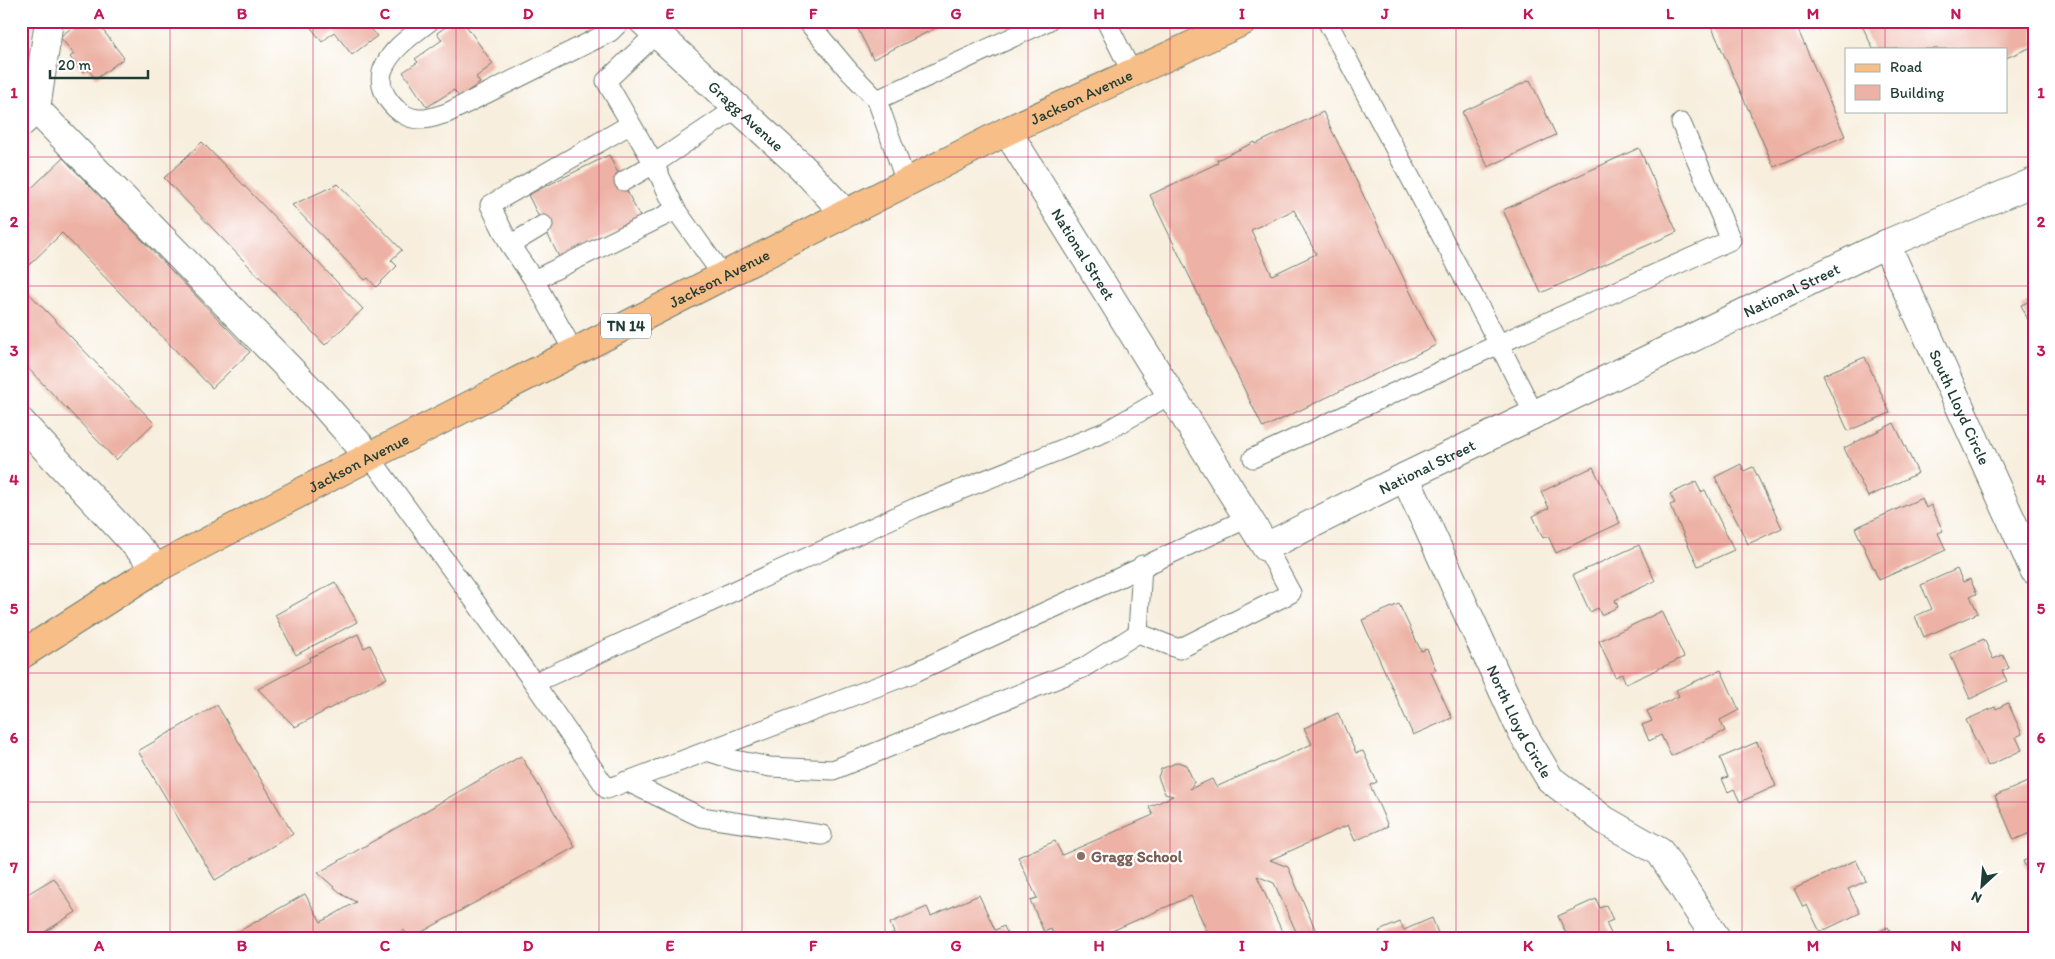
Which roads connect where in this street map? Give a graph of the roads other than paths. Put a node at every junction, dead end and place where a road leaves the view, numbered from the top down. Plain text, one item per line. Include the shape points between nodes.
1 (48, 21) edge
2 (430, 21) edge
3 (621, 21) edge
4 (807, 21) edge
5 (1048, 21) edge
6 (1106, 21) edge
7 (1244, 21) edge
8 (1327, 21) edge
9 (650, 27) edge
10 (1209, 28) edge
11 (1132, 73) junction
12 (877, 100) junction
13 (737, 108) junction
14 (28, 116) edge
15 (1681, 123) dead end
16 (631, 124) junction
17 (1007, 131) junction
18 (654, 164) junction
19 (624, 181) dead end
20 (906, 182) junction
21 (2034, 182) edge
22 (676, 210) junction
23 (845, 213) junction
24 (543, 225) dead end
25 (1886, 244) junction
26 (510, 245) junction
27 (724, 276) junction
28 (534, 280) junction
29 (1499, 344) junction
30 (574, 352) junction
31 (1171, 394) junction
32 (1534, 414) junction
33 (21, 422) edge
34 (370, 457) junction
35 (1253, 458) dead end
36 (1405, 477) junction
37 (1248, 518) junction
38 (1266, 547) junction
39 (1142, 565) junction
40 (158, 568) junction
41 (2034, 570) edge
42 (1138, 633) junction
43 (21, 655) edge
44 (534, 683) junction
45 (707, 751) junction
46 (626, 782) junction
47 (822, 836) dead end
48 (1716, 938) edge

1 - 14 street
2 - 3 lane via 394,50 382,69 382,85 390,104 401,113 420,120 447,113 610,32
4 - 12 lane
5 - 12 lane
6 - 11 lane
7 - 10 main road, Jackson Avenue / TN 14
8 - 29 lane
9 - 13 street, Gragg Avenue
9 - 16 lane via 606,81
10 - 11 main road, Jackson Avenue / TN 14
11 - 17 main road, Jackson Avenue / TN 14
12 - 20 lane
13 - 18 lane
13 - 23 street, Gragg Avenue via 801,166
14 - 34 street via 317,397
15 - 29 lane via 1731,240
16 - 18 lane
16 - 26 lane via 490,205
17 - 20 main road, Jackson Avenue / TN 14
17 - 31 street, National Street
18 - 19 lane
18 - 22 lane
20 - 23 main road, Jackson Avenue / TN 14
21 - 25 street, National Street
22 - 27 lane
22 - 28 lane
23 - 27 main road, Jackson Avenue / TN 14
24 - 26 lane
25 - 32 street, National Street
25 - 41 street, South Lloyd Circle
26 - 28 lane
27 - 30 main road, Jackson Avenue / TN 14
28 - 30 lane
29 - 32 lane
29 - 35 lane
30 - 34 main road, Jackson Avenue / TN 14
31 - 37 street, National Street
31 - 44 lane via 1105,432 914,508
32 - 36 street, National Street
33 - 40 street
34 - 40 main road, Jackson Avenue / TN 14
34 - 44 lane
36 - 38 street, National Street
36 - 48 street, North Lloyd Circle via 1522,732 1550,779 1604,820 1660,852
37 - 38 street, National Street
37 - 39 lane
38 - 42 lane via 1291,593 1179,649
39 - 42 lane
39 - 45 lane via 913,673
40 - 43 main road, Jackson Avenue / TN 14
42 - 45 lane via 1083,668 833,770 770,767
44 - 46 lane via 607,789
45 - 46 lane
46 - 47 lane via 701,817

